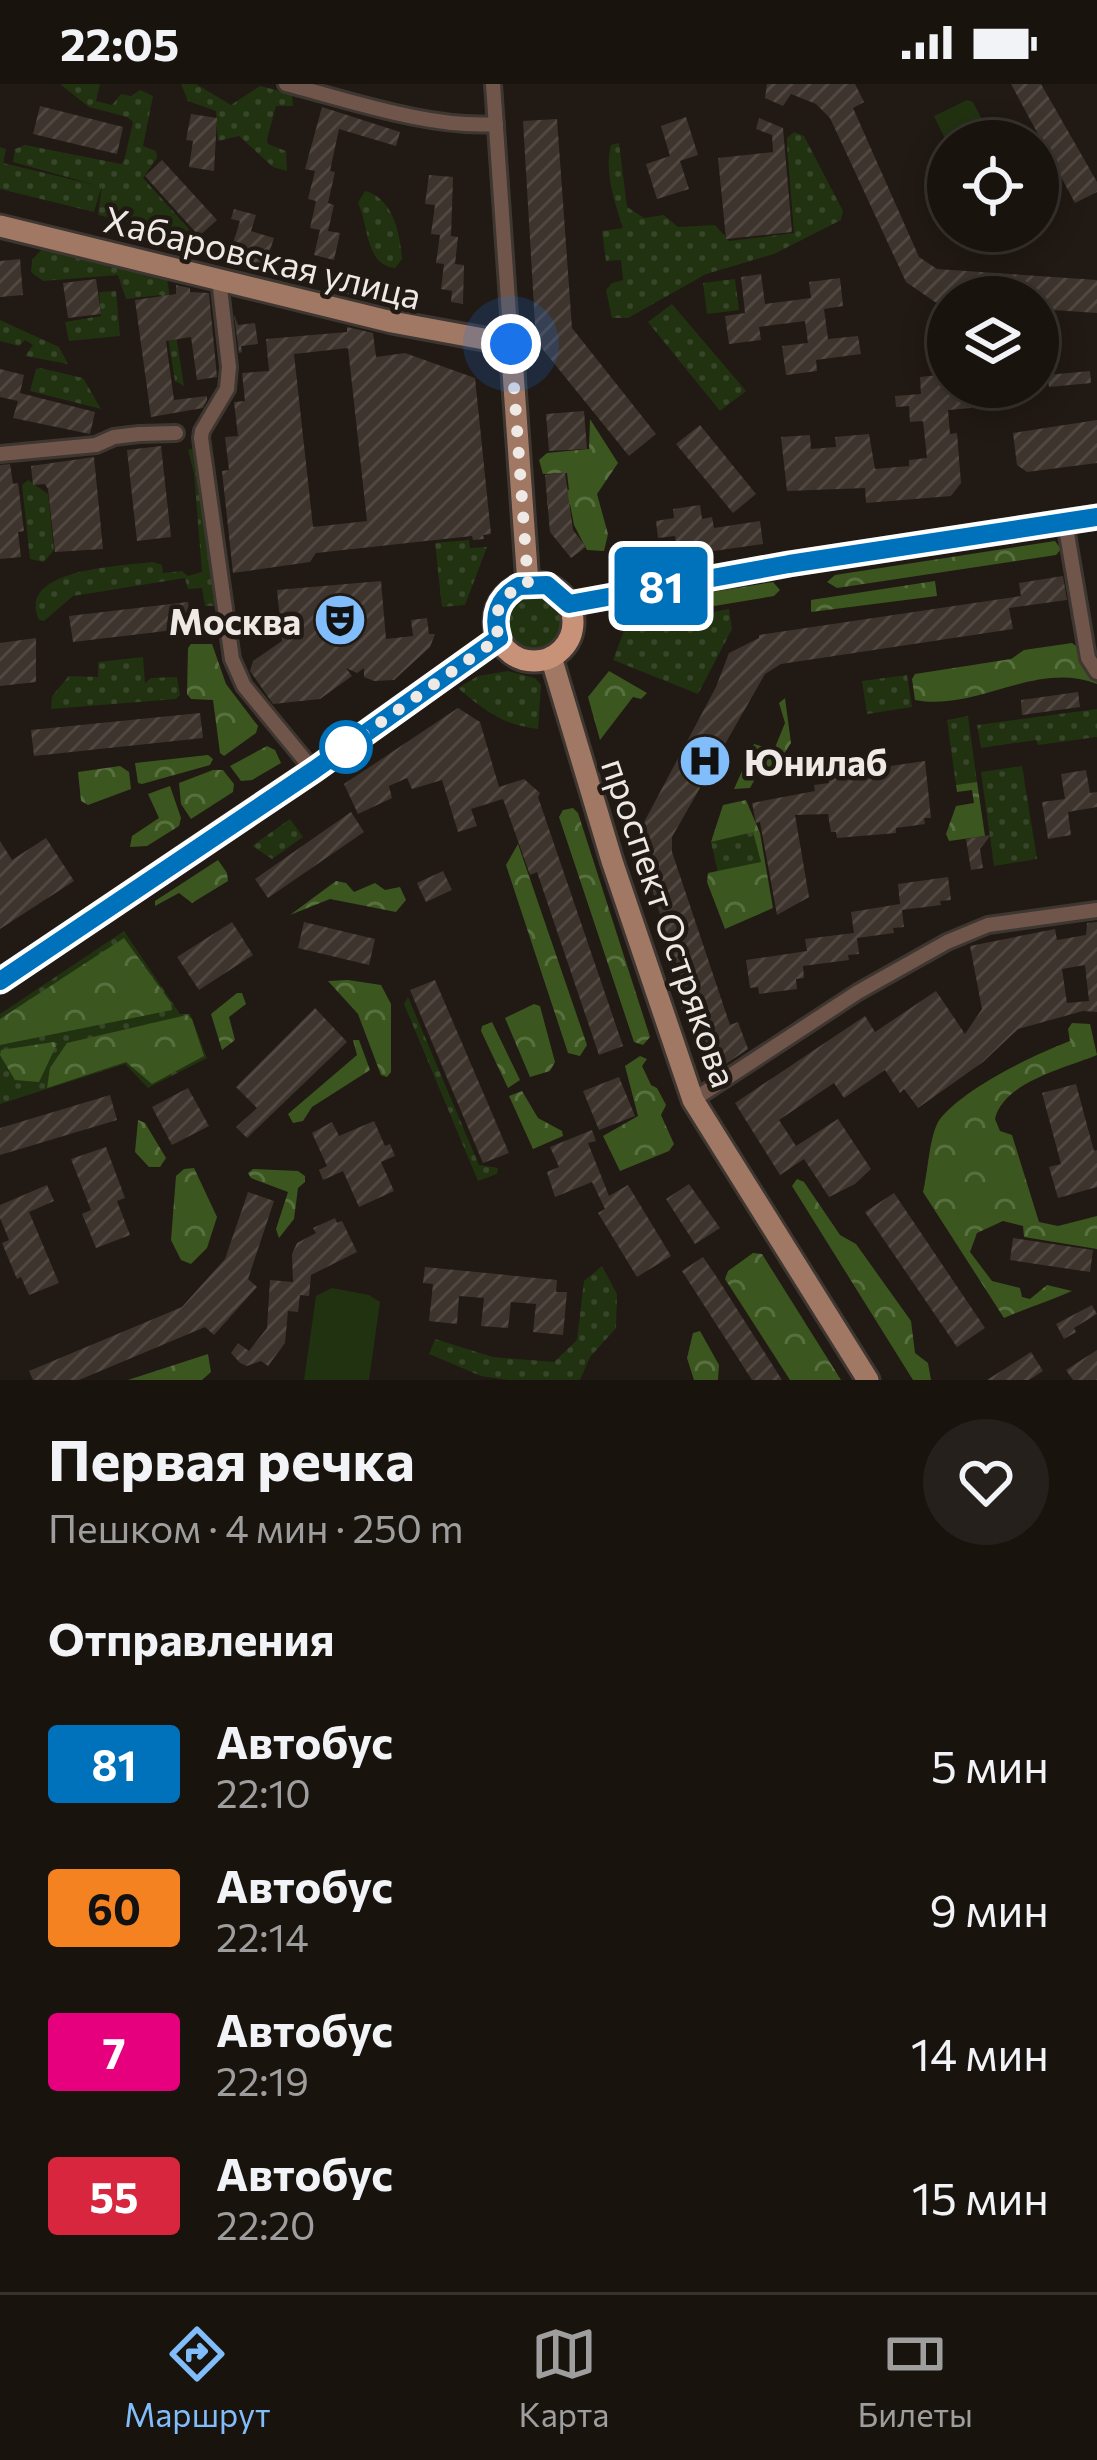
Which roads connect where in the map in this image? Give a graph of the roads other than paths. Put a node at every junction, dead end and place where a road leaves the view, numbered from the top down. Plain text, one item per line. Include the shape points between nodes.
1 (286, 84) edge
2 (493, 84) edge
3 (496, 124) junction
4 (0, 226) edge
5 (219, 279) junction
6 (511, 344) junction
7 (176, 433) dead end
8 (0, 454) edge
9 (1097, 517) edge
10 (1065, 521) junction
11 (528, 584) junction
12 (569, 604) junction
13 (499, 638) junction
14 (551, 657) junction
15 (1097, 672) edge
16 (314, 770) junction
17 (1097, 910) edge
18 (0, 981) edge
19 (693, 1100) junction
20 (868, 1380) edge

1 - 3 street via 413,115
2 - 3 street
3 - 6 street
4 - 5 main road, Хабаровская улица
5 - 6 main road, Хабаровская улица
5 - 16 street via 227,389 201,438 232,659 244,686
6 - 11 main road
7 - 8 street
9 - 10 main road
10 - 12 main road
10 - 15 street
11 - 12 main road via 552,587
11 - 13 main road via 499,606
12 - 14 main road via 571,635
13 - 14 main road via 524,659
13 - 16 main road
14 - 19 main road, проспект Острякова
16 - 18 main road
17 - 19 street via 988,926 947,942
19 - 20 main road, проспект Острякова

